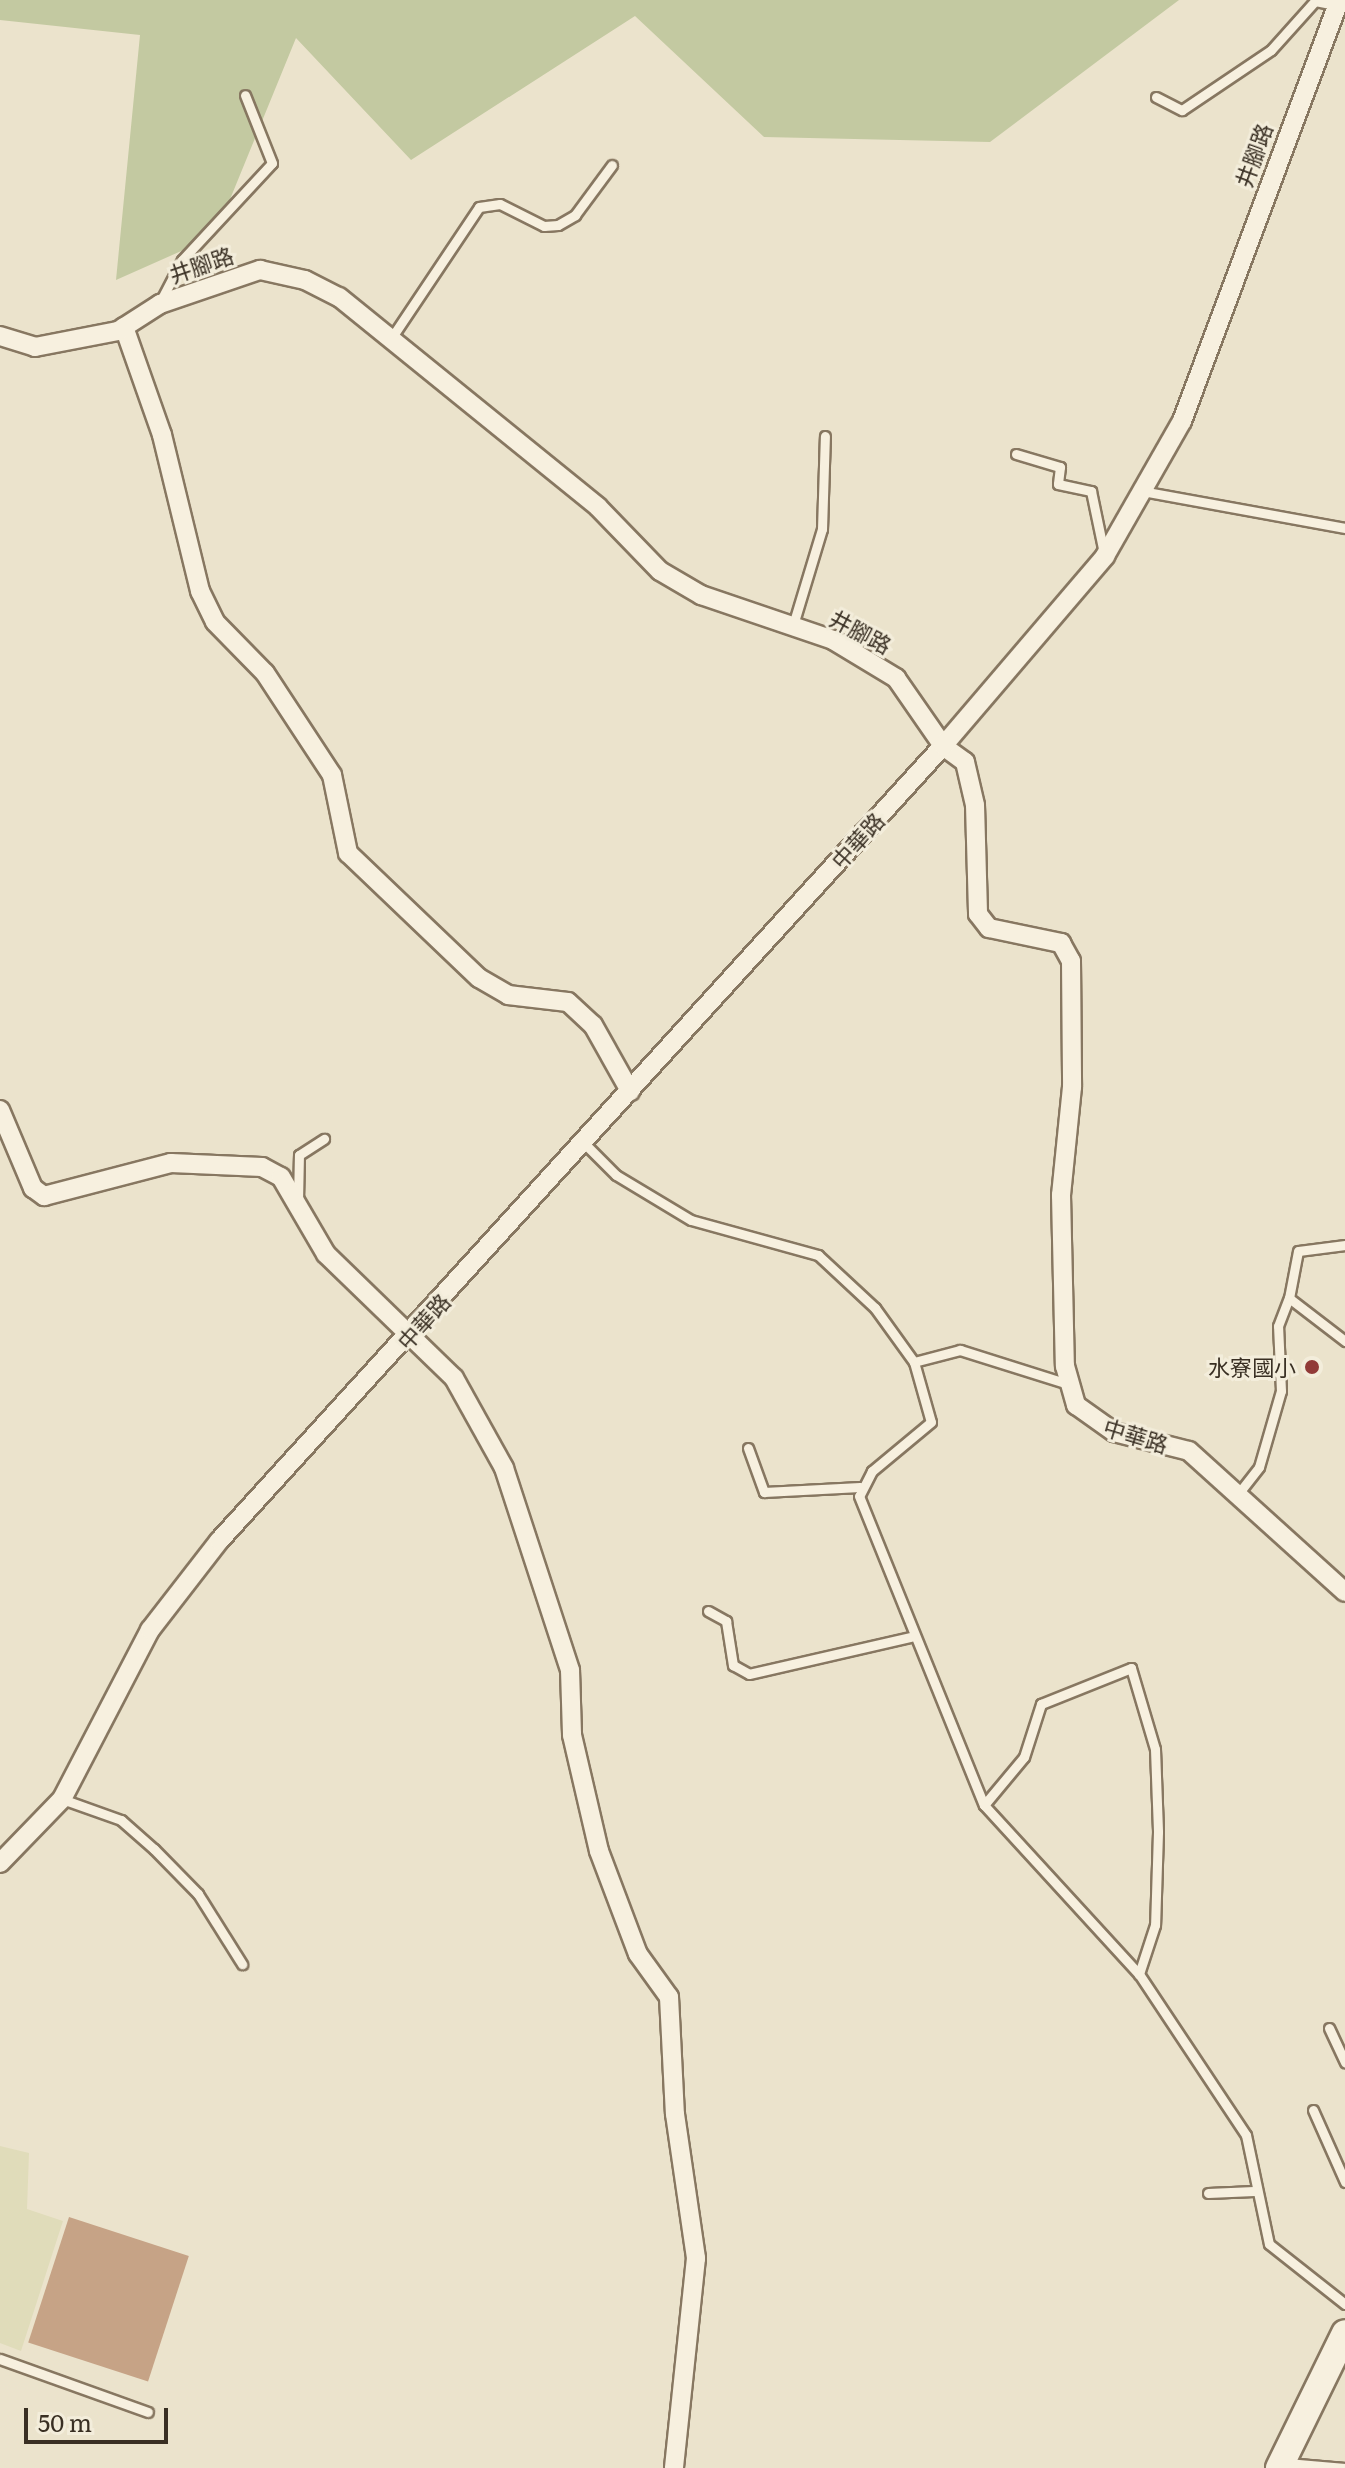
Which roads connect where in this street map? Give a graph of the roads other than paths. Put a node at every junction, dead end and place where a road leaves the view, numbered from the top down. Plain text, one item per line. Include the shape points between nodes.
1 (1338, 2) edge
2 (245, 95) dead end
3 (1156, 97) dead end
4 (612, 165) dead end
5 (160, 304) junction
6 (124, 327) junction
7 (0, 336) edge
8 (388, 343) junction
9 (825, 436) dead end
10 (1016, 454) dead end
11 (1147, 492) junction
12 (1345, 528) edge
13 (1105, 556) junction
14 (793, 625) junction
15 (943, 746) junction
16 (630, 1091) junction
17 (3, 1122) edge
18 (324, 1139) dead end
19 (584, 1143) junction
20 (297, 1207) junction
21 (1345, 1245) edge
22 (1289, 1298) junction
23 (411, 1334) junction
24 (1345, 1341) edge
25 (914, 1362) junction
26 (1068, 1384) junction
27 (748, 1448) dead end
28 (860, 1487) junction
29 (1238, 1494) junction
30 (1345, 1592) edge
31 (708, 1611) dead end
32 (911, 1637) junction
33 (62, 1799) junction
34 (984, 1805) junction
35 (0, 1863) edge
36 (242, 1964) dead end
37 (1139, 1974) junction
38 (1329, 2028) dead end
39 (1345, 2063) edge
40 (1313, 2110) dead end
41 (1345, 2182) edge
42 (1254, 2191) junction
43 (1208, 2193) dead end
44 (1345, 2304) edge
45 (1345, 2333) edge
46 (0, 2359) edge
47 (148, 2412) dead end
48 (1281, 2466) edge
49 (674, 2468) edge
50 (1345, 2468) edge

1 - 3 lane via 1315,1 1271,50 1182,110
1 - 11 street, 井腳路 via 1182,421
2 - 5 lane via 272,163 182,260
4 - 8 lane via 575,215 558,225 544,226 500,204 479,207
5 - 6 street, 井腳路
5 - 8 street, 井腳路 via 260,270 339,297
6 - 7 street, 井腳路 via 35,347
6 - 16 street via 162,435 200,591 215,622 265,673 324,761 348,853 479,978 508,995 568,1002 593,1025
8 - 14 street, 井腳路 via 598,507 660,571 701,595
9 - 14 lane via 822,529
10 - 13 lane via 1060,467 1058,484 1091,491
11 - 12 lane
11 - 13 street, 井腳路
13 - 15 street, 井腳路
14 - 15 street, 井腳路 via 867,656 896,678
15 - 16 street, 中華路
15 - 26 street via 965,762 972,783 978,914 989,928 1061,943 1071,961 1072,1087 1061,1195
16 - 19 street, 中華路
17 - 20 street via 33,1188 44,1196 171,1163 230,1163 281,1177
18 - 20 lane via 299,1155
19 - 23 street, 中華路
19 - 25 lane via 616,1175 691,1220 818,1255 875,1308
20 - 23 street via 326,1254
21 - 22 lane via 1298,1251
22 - 24 lane
22 - 29 lane via 1278,1326 1281,1391 1259,1467
23 - 33 street, 中華路 via 219,1541 158,1619
23 - 49 street via 454,1378 504,1468 570,1670 572,1735 599,1851 638,1954 669,1997 696,2258
25 - 26 lane via 960,1350
25 - 28 lane via 931,1422
26 - 29 street, 中華路 via 1092,1420 1189,1451
27 - 28 lane via 764,1492
28 - 32 lane
29 - 30 street, 中華路
31 - 32 lane via 726,1621 733,1665 749,1674
32 - 34 lane
33 - 35 street, 中華路
33 - 36 lane via 121,1820 154,1849 198,1894
34 - 37 lane
34 - 37 lane via 1024,1757 1041,1704 1131,1668 1155,1749 1158,1832 1155,1925
37 - 42 lane via 1234,2109 1246,2135
38 - 39 lane
40 - 41 lane
42 - 43 lane
42 - 44 lane via 1269,2244
45 - 48 street
46 - 47 lane
48 - 50 lane

